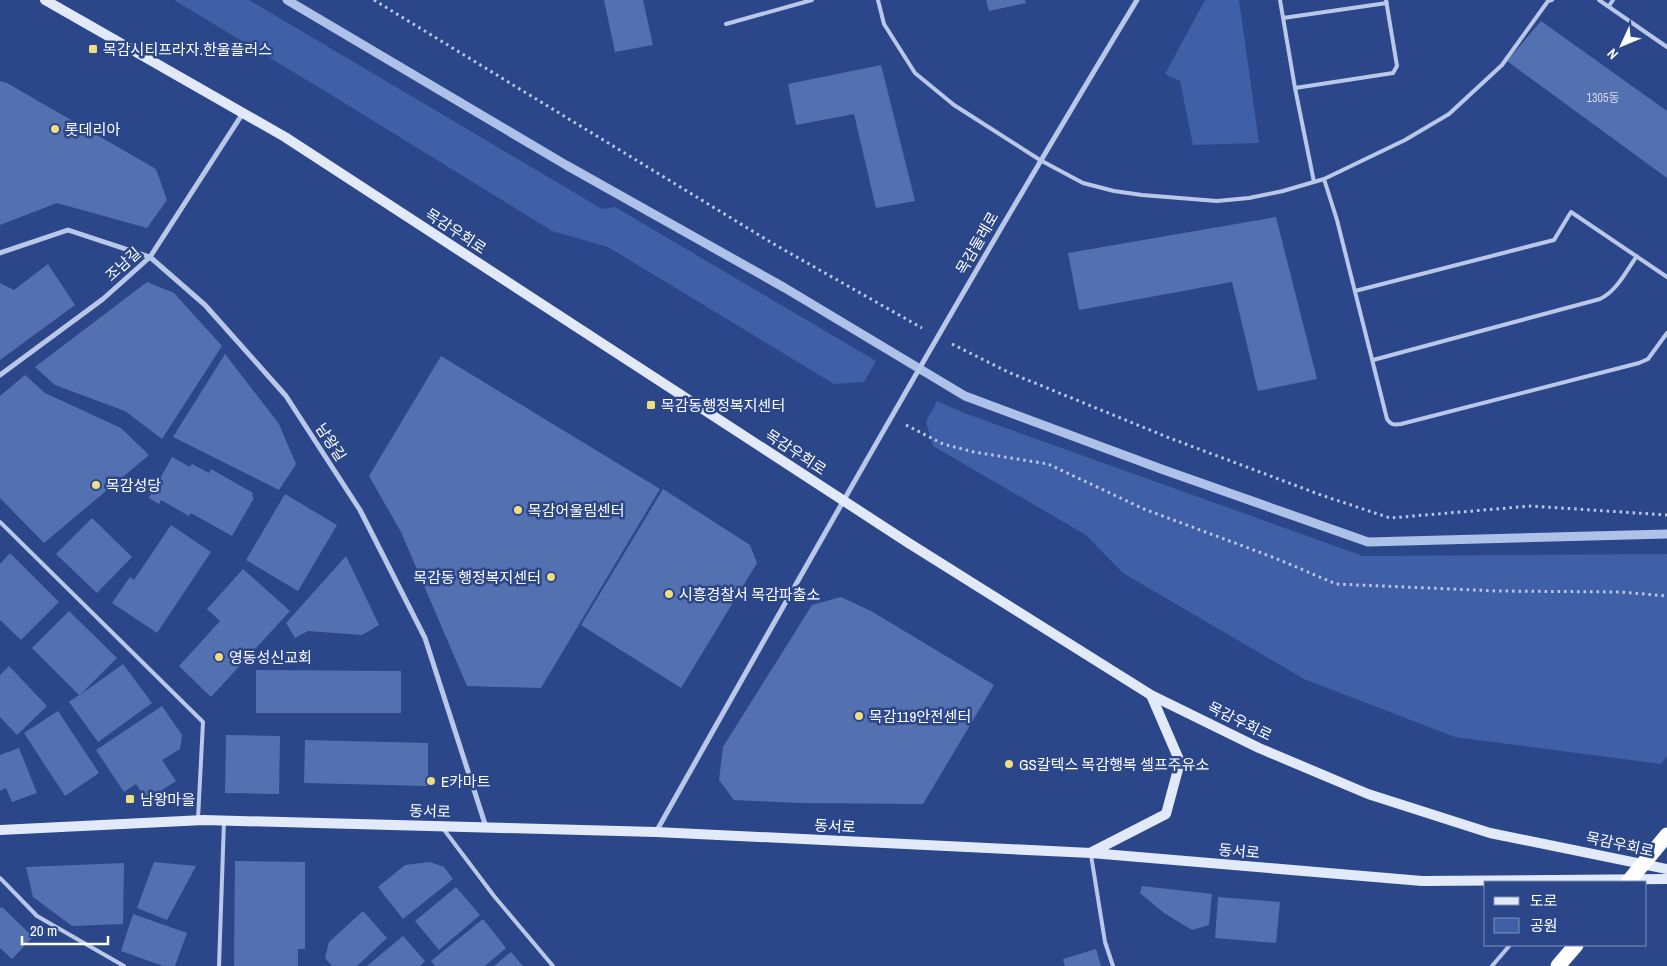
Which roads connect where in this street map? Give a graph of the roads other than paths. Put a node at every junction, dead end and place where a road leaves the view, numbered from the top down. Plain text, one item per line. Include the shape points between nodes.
1 (45, 0) edge
2 (812, 0) edge
3 (878, 0) edge
4 (1136, 0) edge
5 (1280, 0) edge
6 (1552, 0) edge
7 (1599, 0) edge
8 (1613, 0) edge
9 (1386, 1) edge
10 (1609, 6) junction
11 (1282, 18) junction
12 (726, 24) dead end
13 (1667, 47) edge
14 (1295, 88) junction
15 (243, 113) junction
16 (1040, 160) junction
17 (1324, 179) junction
18 (1314, 182) junction
19 (0, 253) edge
20 (1637, 256) junction
21 (150, 257) junction
22 (1667, 277) edge
23 (1355, 291) junction
24 (1667, 333) edge
25 (1373, 360) junction
26 (0, 375) edge
27 (842, 500) junction
28 (0, 522) edge
29 (1152, 695) junction
30 (198, 821) junction
31 (224, 821) junction
32 (441, 826) junction
33 (486, 828) junction
34 (0, 830) edge
35 (656, 832) junction
36 (1667, 835) edge
37 (1091, 853) junction
38 (1667, 869) edge
39 (0, 878) edge
40 (1667, 879) edge
41 (1564, 881) edge
42 (1629, 881) edge
43 (1509, 946) edge
44 (1575, 946) edge
45 (124, 966) edge
46 (218, 966) edge
47 (553, 966) edge
48 (1113, 966) edge
49 (1492, 966) edge
50 (1558, 966) edge

1 - 15 street, 목감우회로
2 - 12 lane
3 - 16 lane via 884,24 915,73 954,105
4 - 16 street, 목감둘레로
5 - 11 lane
6 - 17 lane via 1548,1 1502,65 1449,114 1405,140
7 - 10 lane
8 - 10 lane
9 - 11 lane
9 - 14 lane via 1397,66 1393,73
10 - 13 lane
11 - 14 lane
14 - 18 lane
15 - 21 street, 조남길
15 - 27 street, 목감우회로 via 285,137
16 - 18 lane via 1083,183 1114,192 1190,200 1249,198
16 - 27 street, 목감둘레로
17 - 18 lane
17 - 23 lane
19 - 21 street, 남왕길 via 68,230
20 - 22 lane
20 - 23 lane via 1571,212 1554,240
20 - 25 lane via 1614,289 1600,299
21 - 26 street, 조남길 via 103,299
21 - 33 street, 남왕길 via 205,305 286,396 360,510 425,638
23 - 25 lane
24 - 25 lane via 1648,359 1638,363 1397,425 1387,419
27 - 29 street, 목감우회로
27 - 35 street
28 - 30 lane via 203,722
29 - 37 street via 1180,762 1166,814
29 - 38 street, 목감우회로 via 1259,748 1368,794 1490,833
30 - 31 street, 동서로
30 - 34 street, 동서로
31 - 32 street, 동서로
31 - 46 lane
32 - 33 street, 동서로
32 - 47 lane
33 - 35 street, 동서로
35 - 37 street, 동서로
36 - 42 highway, bridge
37 - 41 street, 동서로 via 1422,881
37 - 48 lane via 1105,942
39 - 45 lane via 37,916
40 - 41 street, 동서로
43 - 49 lane
44 - 50 highway

